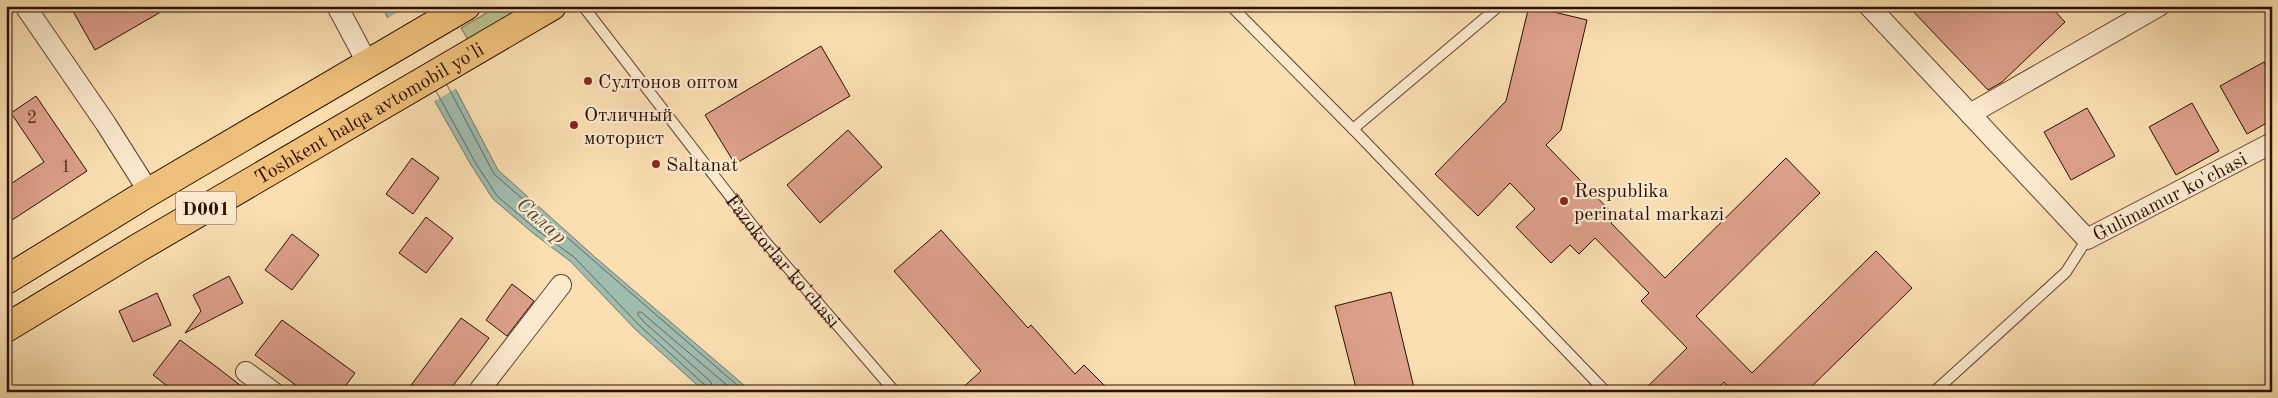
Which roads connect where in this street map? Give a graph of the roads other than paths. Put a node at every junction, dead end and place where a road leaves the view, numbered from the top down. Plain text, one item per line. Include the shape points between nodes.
1 (25, 6) edge
2 (337, 6) edge
3 (552, 6) edge
4 (583, 6) edge
5 (1231, 6) edge
6 (1498, 6) edge
7 (1868, 6) edge
8 (2159, 6) edge
9 (457, 12) edge
10 (377, 59) junction
11 (1970, 114) junction
12 (1353, 129) junction
13 (2272, 143) edge
14 (149, 192) junction
15 (2087, 239) junction
16 (6, 280) edge
17 (561, 285) dead end
18 (6, 328) edge
19 (246, 372) dead end
20 (273, 392) edge
21 (478, 392) edge
22 (895, 392) edge
23 (1606, 392) edge
24 (1934, 392) edge

1 - 14 street
2 - 10 street
3 - 18 highway, Toshkent halqa avtomobil yo'li / D001
4 - 22 lane, Fazokorlar ko'chasi via 763,239
5 - 12 lane
6 - 12 lane
7 - 11 street, Gulimamur ko'chasi
8 - 11 street
9 - 10 highway, D001
10 - 14 highway, D001
11 - 15 street, Gulimamur ko'chasi
12 - 23 lane
13 - 15 street, Gulimamur ko'chasi
14 - 16 highway, D001
15 - 24 lane via 2066,272
17 - 21 street
19 - 20 street

